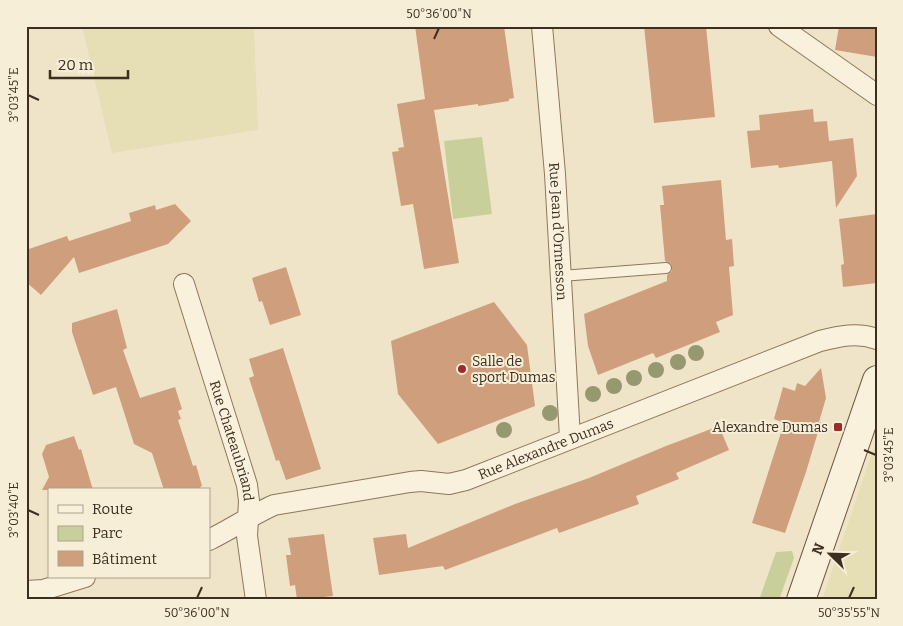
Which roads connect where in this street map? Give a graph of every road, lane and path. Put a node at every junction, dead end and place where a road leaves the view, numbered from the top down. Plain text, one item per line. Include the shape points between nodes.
1 (542, 26) edge
2 (779, 26) edge
3 (877, 95) edge
4 (666, 268) dead end
5 (560, 276) junction
6 (184, 284) dead end
7 (877, 339) edge
8 (877, 380) edge
9 (570, 438) junction
10 (249, 519) junction
11 (210, 539) edge
12 (83, 578) edge
13 (26, 591) edge
14 (256, 600) edge
15 (801, 600) edge

1 - 5 street, Rue Jean d'Ormesson
2 - 3 street
4 - 5 lane
5 - 9 street, Rue Jean d'Ormesson
6 - 10 street, Rue Chateaubriand via 248,485
7 - 9 street, Rue Alexandre Dumas via 864,335 820,341
8 - 15 main road
9 - 10 street, Rue Alexandre Dumas via 466,480 449,484 401,483 274,505
10 - 11 street, Rue Alexandre Dumas
10 - 14 street, Rue Chateaubriand via 248,550
12 - 13 street via 43,590

